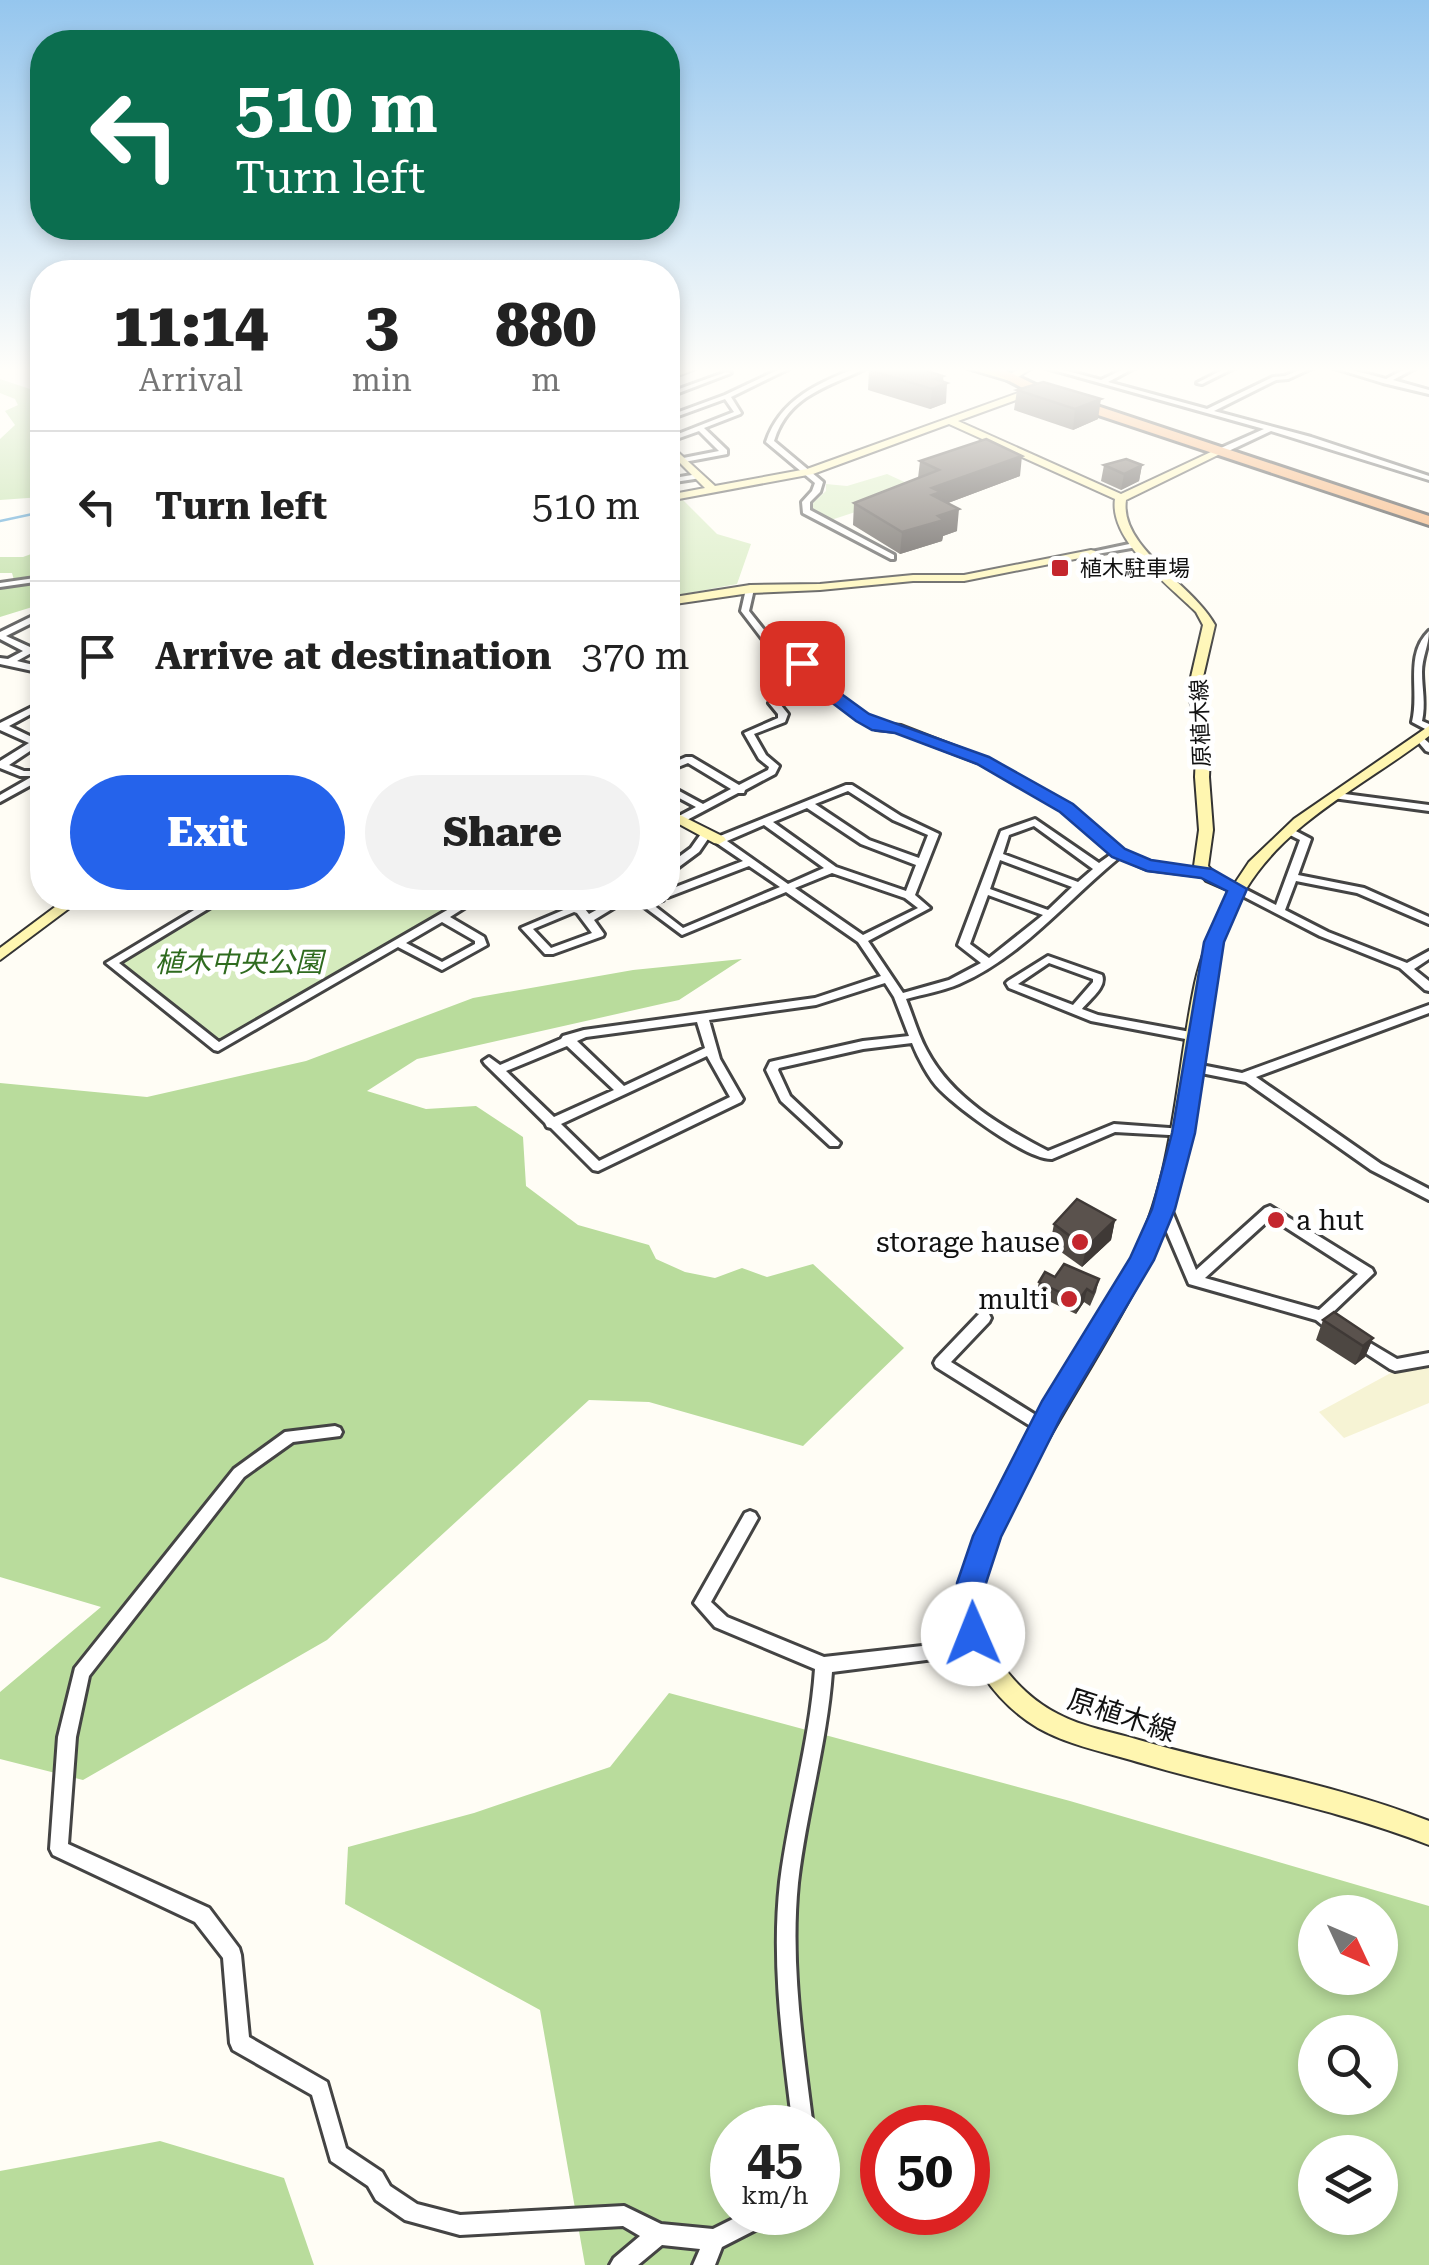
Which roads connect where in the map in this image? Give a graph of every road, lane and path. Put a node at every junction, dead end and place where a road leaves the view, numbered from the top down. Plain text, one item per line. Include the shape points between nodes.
1 (809, 472) edge
2 (694, 473) edge
3 (805, 473) edge
4 (1065, 473) edge
5 (1174, 473) edge
6 (1280, 473) edge
7 (698, 476) junction
8 (680, 479) edge
9 (713, 490) junction
10 (680, 496) edge
11 (1121, 498) junction
12 (1429, 522) edge
13 (1134, 545) junction
14 (1091, 554) joint
15 (891, 557) dead end
16 (30, 580) edge
17 (0, 584) edge
18 (750, 588) junction
19 (680, 600) edge
20 (30, 621) edge
21 (1429, 634) edge
22 (0, 636) edge
23 (30, 650) joint
24 (5, 662) edge
25 (30, 667) edge
26 (1415, 678) junction
27 (1429, 679) edge
28 (820, 684) junction
29 (30, 711) edge
30 (1, 726) edge
31 (1427, 736) edge
32 (30, 737) edge
33 (30, 747) edge
34 (680, 763) edge
35 (1, 764) edge
36 (30, 774) edge
37 (30, 781) edge
38 (741, 790) junction
39 (680, 795) edge
40 (1337, 796) junction
41 (0, 799) edge
42 (806, 803) junction
43 (704, 808) junction
44 (1429, 808) edge
45 (680, 814) edge
46 (680, 819) edge
47 (764, 820) junction
48 (1290, 831) junction
49 (713, 836) junction
50 (1119, 853) junction
51 (997, 854) junction
52 (680, 861) edge
53 (750, 862) junction
54 (922, 863) junction
55 (832, 868) junction
56 (1099, 868) junction
57 (1206, 873) junction
58 (1293, 877) junction
59 (1079, 886) junction
60 (680, 889) edge
61 (787, 889) junction
62 (1238, 889) junction
63 (984, 890) junction
64 (910, 896) junction
65 (60, 910) edge
66 (201, 910) edge
67 (454, 910) edge
68 (604, 910) edge
69 (654, 910) edge
70 (1280, 910) junction
71 (1050, 914) junction
72 (442, 917) junction
73 (588, 919) junction
74 (1429, 922) edge
75 (862, 940) junction
76 (398, 942) junction
77 (1429, 954) edge
78 (0, 955) edge
79 (988, 963) junction
80 (1408, 968) junction
81 (887, 978) junction
82 (1429, 986) edge
83 (900, 997) junction
84 (1429, 1009) edge
85 (1075, 1010) junction
86 (702, 1017) junction
87 (1196, 1037) junction
88 (567, 1039) junction
89 (916, 1039) junction
90 (710, 1050) junction
91 (1191, 1067) junction
92 (1242, 1078) junction
93 (621, 1090) junction
94 (551, 1124) junction
95 (1183, 1133) junction
96 (834, 1142) dead end
97 (1429, 1195) edge
98 (1164, 1209) junction
99 (1194, 1280) junction
100 (1321, 1316) junction
101 (984, 1318) dead end
102 (1429, 1360) edge
103 (1042, 1426) junction
104 (335, 1432) dead end
105 (750, 1518) dead end
106 (973, 1634) junction
107 (824, 1665) junction
108 (1429, 1832) edge
109 (800, 2105) edge
110 (659, 2234) junction
111 (724, 2235) edge
112 (714, 2240) junction
113 (622, 2265) edge
114 (704, 2265) edge

1 - 15 street via 818,482 806,511
2 - 7 main road
3 - 9 main road
4 - 11 main road
5 - 11 main road
6 - 12 highway
7 - 8 street
7 - 9 main road
9 - 10 main road
11 - 13 main road, 原植木線 via 1118,511
13 - 14 street
13 - 57 main road, 原植木線 via 1201,610 1209,626 1194,690 1204,732
14 - 18 main road via 964,578
16 - 17 street
18 - 19 main road
18 - 28 street via 745,611 773,647 802,663
20 - 22 street
21 - 26 street
22 - 23 street
23 - 24 street
24 - 25 street
26 - 27 street
26 - 31 street via 1417,722
28 - 38 street via 774,702 783,720 749,733 775,768
28 - 50 street via 878,727 958,750 1033,789
29 - 30 street
30 - 32 street
31 - 40 main road, 原植木線
33 - 35 street
34 - 38 street via 689,760
35 - 36 street
37 - 41 street
38 - 43 street
39 - 43 street
40 - 44 street
40 - 48 main road, 原植木線
42 - 47 street
42 - 54 street via 864,842
42 - 54 street via 852,788 933,833
43 - 45 street
46 - 49 main road
47 - 49 street
47 - 55 street
48 - 58 street via 1306,839
48 - 62 main road, 原植木線
49 - 52 street
49 - 53 street
50 - 56 street
50 - 57 street via 1147,866
51 - 56 street via 1005,833 1032,821
51 - 59 street
51 - 63 street
53 - 60 street
53 - 61 street
54 - 64 street
55 - 61 street
55 - 64 street
56 - 59 street
57 - 62 main road
58 - 70 street
58 - 74 street via 1360,890
59 - 71 street
61 - 69 street via 682,932
61 - 75 street
62 - 70 street
62 - 87 main road, 原植木線 via 1214,942
63 - 71 street
63 - 79 street via 964,945
64 - 75 street via 925,909
65 - 78 main road
66 - 76 street via 112,963 218,1048
67 - 72 street
68 - 73 street
70 - 80 street
71 - 79 street
72 - 76 street
72 - 76 street via 481,945 442,968
73 - 73 street via 573,910 526,928 553,952 599,934
75 - 81 street
77 - 80 street
79 - 83 street
80 - 82 street
81 - 83 street
81 - 86 street via 816,1001
83 - 89 street
84 - 92 street
85 - 85 street via 1013,986 1012,982 1050,959 1098,977
85 - 87 street
86 - 88 street
86 - 90 street
87 - 91 main road, 原植木線
88 - 93 street
88 - 94 street via 493,1065
89 - 95 street via 943,1086 966,1108 1048,1156 1114,1128
89 - 96 street via 774,1065 786,1098
90 - 93 street
90 - 94 street via 738,1099 606,1166 593,1166
91 - 92 street
91 - 95 main road, 原植木線
92 - 97 street via 1272,1092 1376,1168
93 - 94 street
95 - 98 main road, 原植木線
98 - 99 street
98 - 103 main road, 原植木線 via 1142,1260
99 - 100 street
99 - 100 street via 1270,1211 1367,1273
100 - 102 street via 1395,1365
101 - 103 street via 941,1363
103 - 106 main road, 原植木線 via 987,1536 972,1583
104 - 110 street via 290,1436 239,1473 81,1673 67,1737 59,1849 202,1915 232,1956 240,2043 320,2089 338,2154 412,2213 460,2225 624,2216
105 - 107 street via 702,1602 721,1622
106 - 107 street via 942,1651
106 - 108 main road, 原植木線 via 1020,1702 1053,1724 1373,1810
107 - 109 street via 788,1890 786,1982
110 - 112 street
110 - 113 street
111 - 112 street
112 - 114 street

